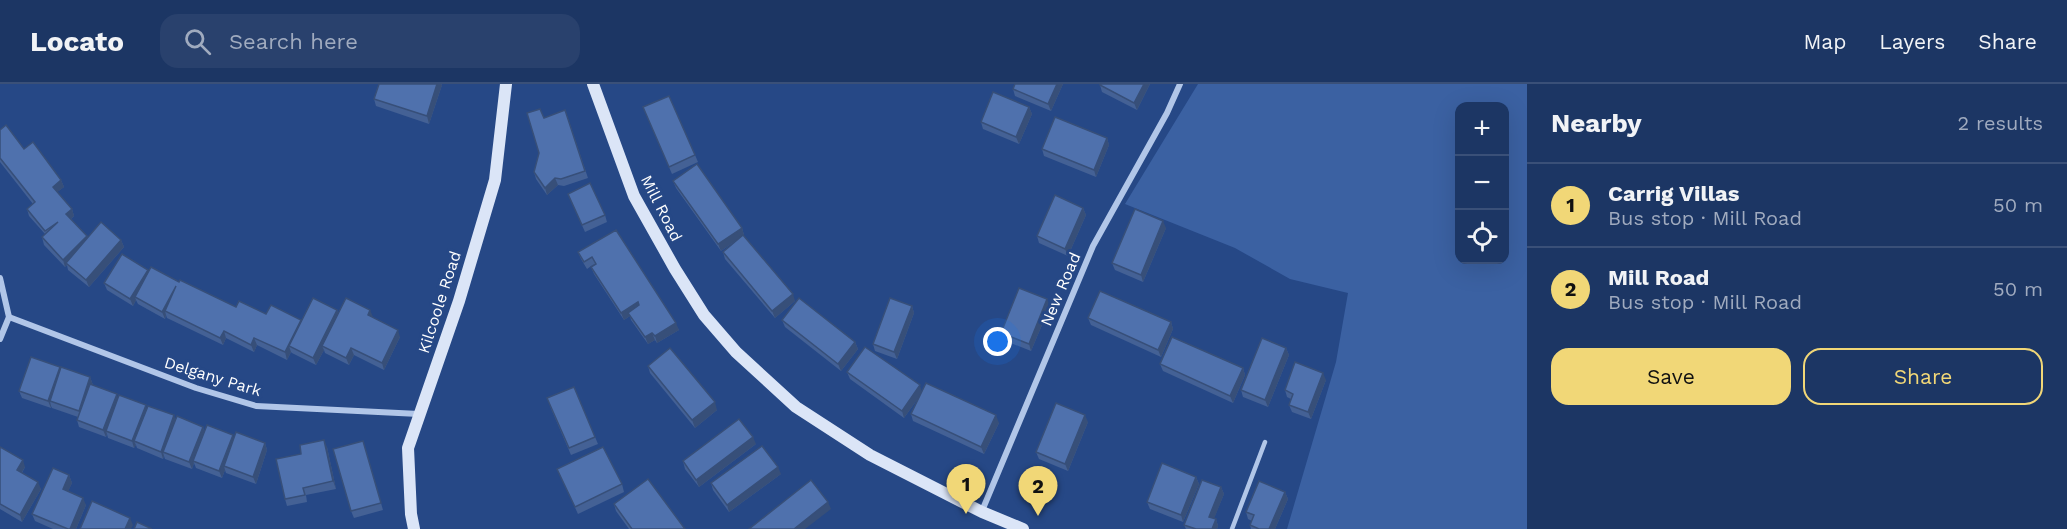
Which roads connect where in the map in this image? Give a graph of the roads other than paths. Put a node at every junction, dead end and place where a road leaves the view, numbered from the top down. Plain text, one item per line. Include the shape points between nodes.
1 (506, 84) edge
2 (593, 84) edge
3 (1180, 84) edge
4 (0, 278) edge
5 (9, 317) junction
6 (0, 339) edge
7 (419, 414) junction
8 (1265, 441) dead end
9 (982, 512) junction
10 (414, 529) edge
11 (1023, 529) edge
12 (1232, 529) edge

1 - 7 main road, Kilcoole Road via 495,180 459,301
2 - 9 main road, Mill Road via 634,196 704,315 736,352 796,407 870,455
3 - 9 street, New Road via 1093,246
4 - 5 street
5 - 6 street
5 - 7 street, Delgany Park via 196,388 256,406
7 - 10 main road, Kilcoole Road via 408,447
8 - 12 lane
9 - 11 main road, Mill Road

